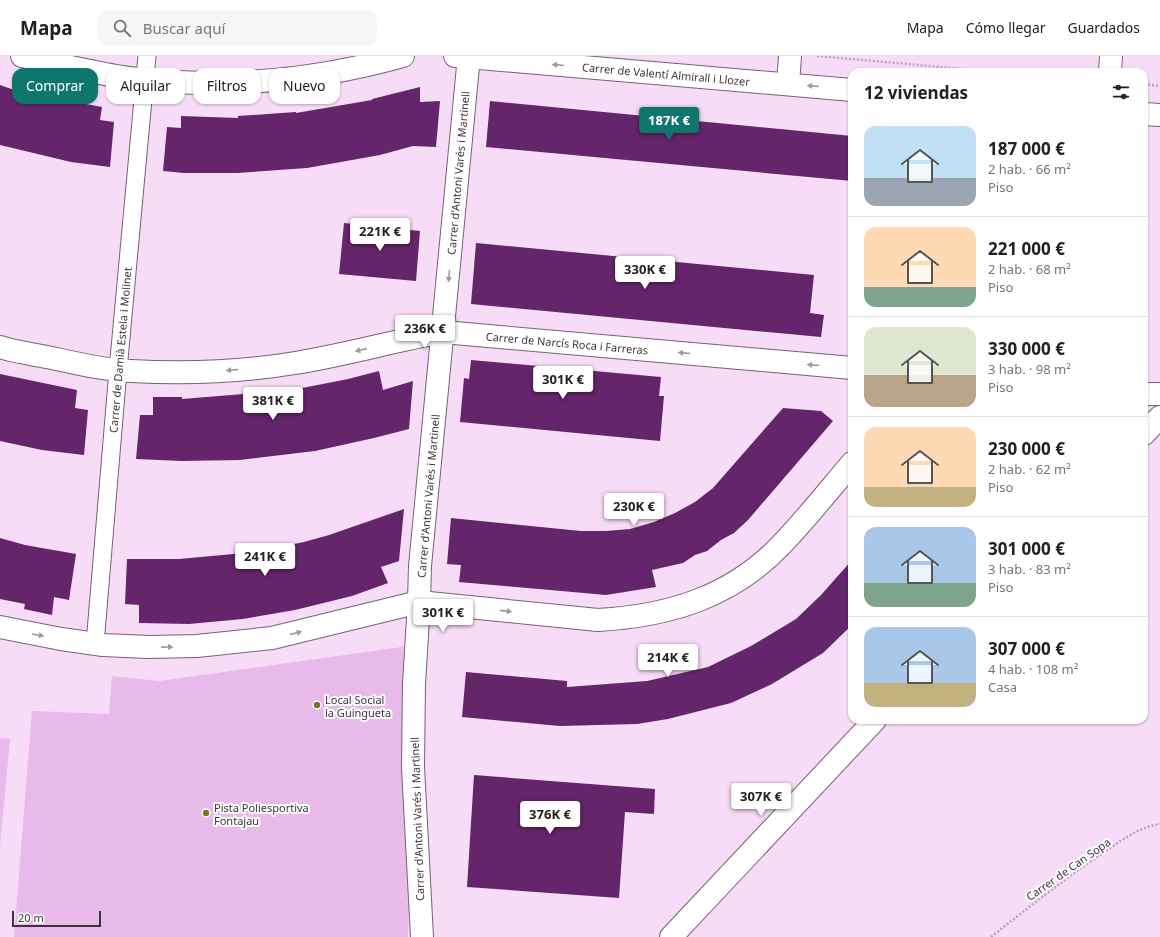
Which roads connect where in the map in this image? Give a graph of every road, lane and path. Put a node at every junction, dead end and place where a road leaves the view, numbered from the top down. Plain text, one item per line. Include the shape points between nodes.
1 (22, 56) edge
2 (147, 56) edge
3 (403, 56) edge
4 (465, 56) edge
5 (790, 56) edge
6 (816, 56) edge
7 (1111, 56) edge
8 (146, 68) edge
9 (952, 68) edge
10 (1110, 68) edge
11 (106, 74) edge
12 (185, 81) edge
13 (788, 84) junction
14 (1148, 84) edge
15 (1160, 86) edge
16 (848, 90) edge
17 (143, 104) edge
18 (1148, 114) edge
19 (1160, 115) edge
20 (443, 332) junction
21 (0, 347) edge
22 (848, 368) edge
23 (118, 370) junction
24 (1148, 394) edge
25 (1160, 394) edge
26 (1160, 417) edge
27 (1148, 430) edge
28 (848, 468) edge
29 (419, 602) junction
30 (454, 606) junction
31 (0, 627) edge
32 (95, 644) junction
33 (416, 644) junction
34 (871, 724) edge
35 (1160, 824) edge
36 (422, 937) edge
37 (670, 937) edge
38 (991, 937) edge

1 - 11 street
2 - 8 street, Carrer de Damià Estela i Molinet
3 - 12 street via 311,76 226,83
13 -> 4 street, Carrer de Valentí Almirall i Llozer
4 -> 20 street, Carrer d'Antoni Varés i Martinell
5 - 13 street
6 - 9 path
7 - 10 street
16 -> 13 street, Carrer de Valentí Almirall i Llozer
14 - 15 path
17 - 23 street, Carrer de Damià Estela i Molinet
18 - 19 street
22 -> 20 street, Carrer de Narcís Roca i Farreras
20 -> 23 street, Carrer de Narcís Roca i Farreras via 347,353 253,369 179,372
20 - 29 street, Carrer d'Antoni Varés i Martinell via 420,566
21 - 23 street, Carrer de Narcís Roca i Farreras
23 - 32 street, Carrer de Damià Estela i Molinet
24 - 25 street
26 - 27 street
30 -> 28 street via 598,620 658,613 688,605 713,594 760,564 782,545
29 - 30 street
32 -> 29 street via 197,646 272,638
29 - 33 street, Carrer d'Antoni Varés i Martinell
30 - 33 street via 432,618
31 -> 32 street
33 - 36 street, Carrer d'Antoni Varés i Martinell via 412,767
34 - 37 street
35 - 38 path, Carrer de Can Sopa via 1123,839 1044,894

